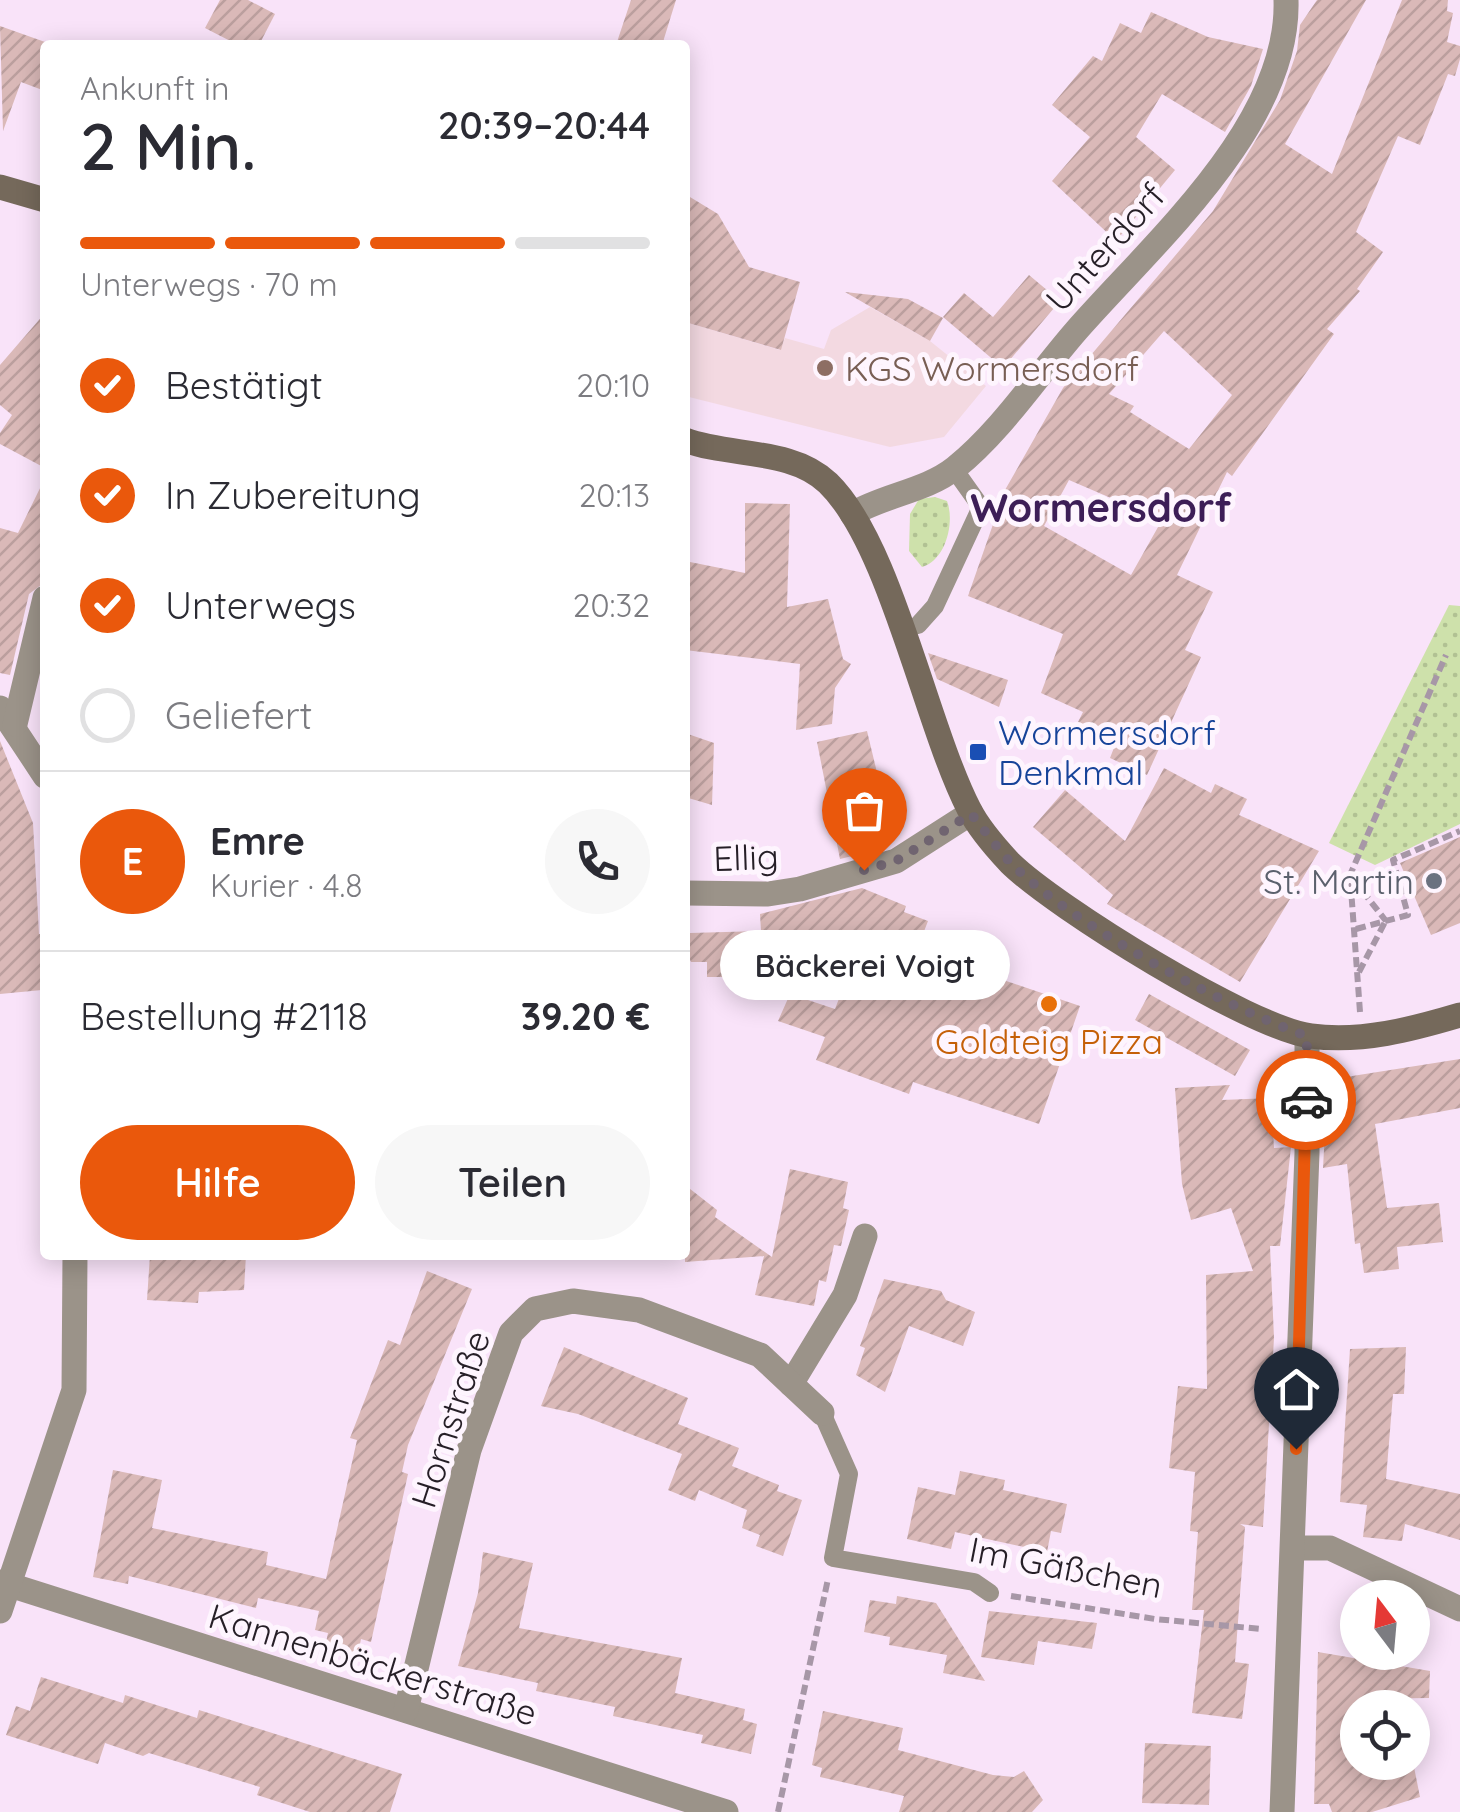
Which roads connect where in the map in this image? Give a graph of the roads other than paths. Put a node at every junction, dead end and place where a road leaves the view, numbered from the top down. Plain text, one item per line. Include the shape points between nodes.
1 (1286, 0) edge
2 (0, 187) edge
3 (40, 199) edge
4 (690, 442) edge
5 (954, 468) junction
6 (852, 514) junction
7 (40, 614) edge
8 (918, 625) dead end
9 (7, 716) edge
10 (40, 768) edge
11 (971, 814) junction
12 (690, 893) edge
13 (1460, 1015) edge
14 (1307, 1036) junction
15 (865, 1236) dead end
16 (75, 1260) edge
17 (791, 1384) junction
18 (822, 1413) joint
19 (1293, 1548) junction
20 (833, 1558) joint
21 (4, 1584) edge
22 (990, 1593) road end
23 (1460, 1609) edge
24 (0, 1611) edge
25 (406, 1710) junction
26 (726, 1812) edge
27 (1282, 1812) edge

1 - 5 street, Unterdorf via 1267,88 1223,168
2 - 3 main road
4 - 6 main road via 794,462 827,482
5 - 6 street, Unterdorf
5 - 8 lane via 981,506 935,606
6 - 11 main road
7 - 9 street
9 - 10 street
11 - 12 street, Ellig via 896,861 800,889
11 - 14 main road via 1011,863 1082,918 1257,1019
13 - 14 main road via 1361,1038
14 - 19 street
15 - 17 street via 845,1295
16 - 21 street via 74,1390
17 - 18 street, Hornstraße
17 - 25 street, Hornstraße via 760,1355 640,1310 573,1301 536,1309 512,1333 470,1450
18 - 20 lane, Hornstraße via 849,1474
19 - 23 street via 1330,1548
19 - 27 street
20 - 22 lane, Im Gäßchen via 974,1582
21 - 24 street
21 - 25 street, Kannenbäckerstraße
25 - 26 street, Kannenbäckerstraße

